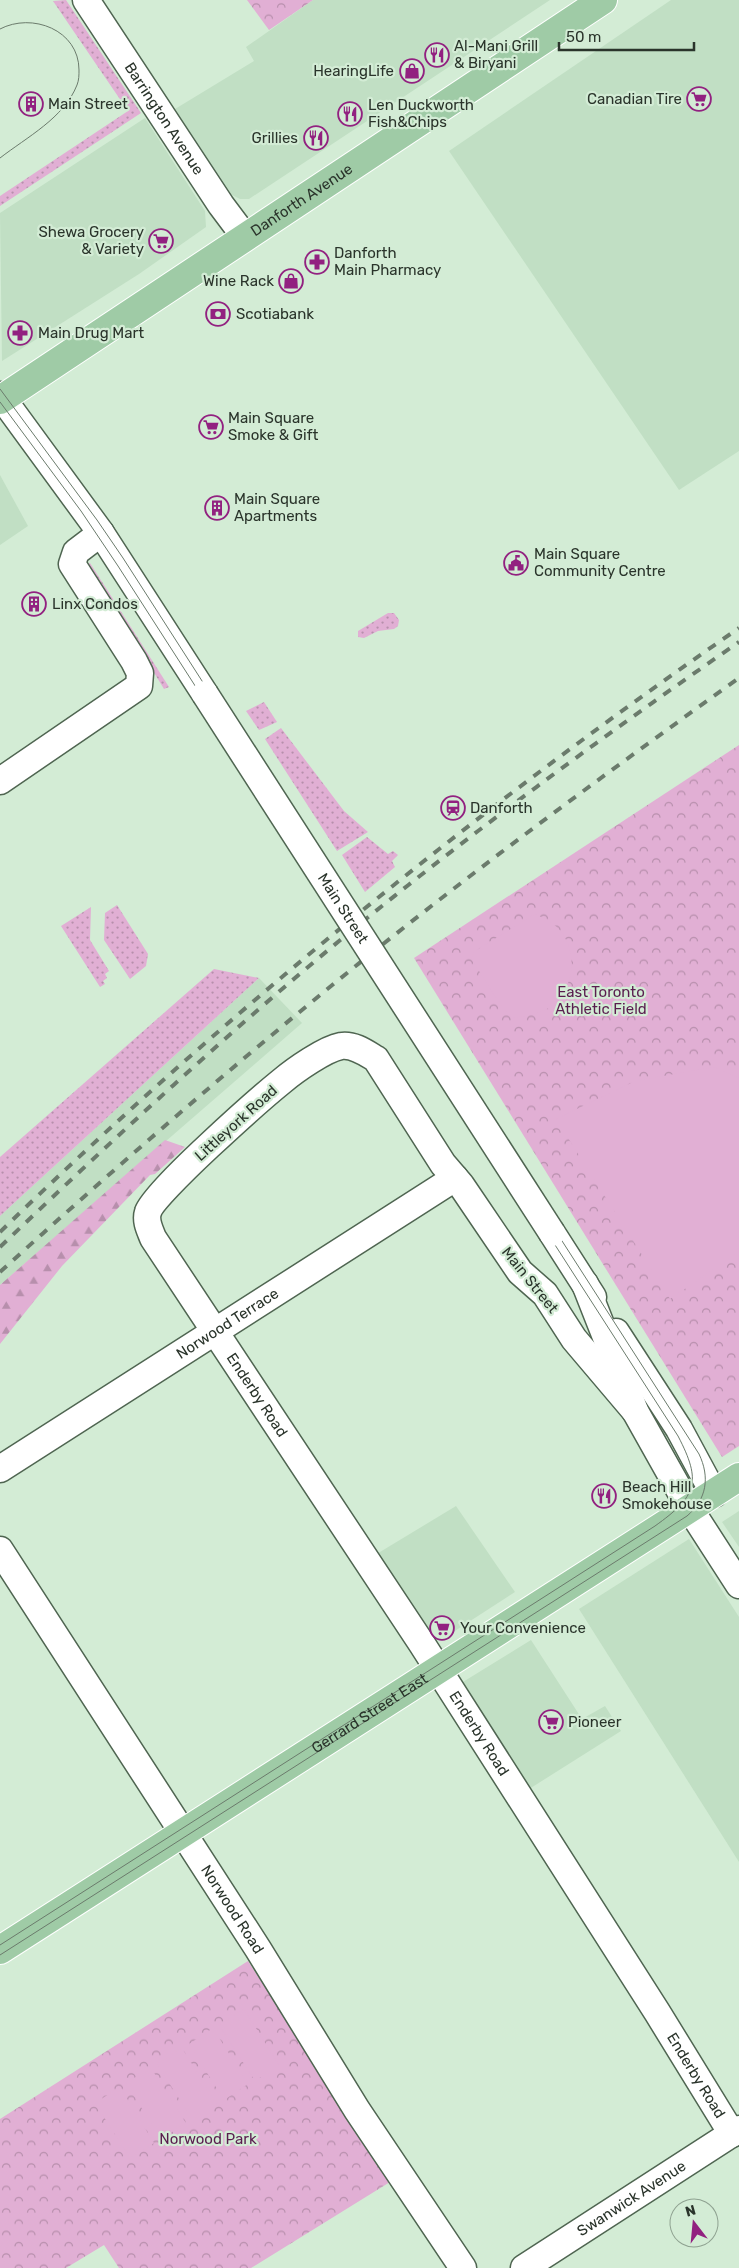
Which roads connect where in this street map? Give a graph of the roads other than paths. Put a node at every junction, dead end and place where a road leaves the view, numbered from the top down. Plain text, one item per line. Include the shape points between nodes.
1 (86, 0) edge
2 (603, 0) edge
3 (245, 237) junction
4 (1, 398) edge
5 (101, 532) junction
6 (0, 781) edge
7 (361, 1049) joint
8 (455, 1178) junction
9 (152, 1238) joint
10 (585, 1284) junction
11 (213, 1332) junction
12 (635, 1411) junction
13 (0, 1469) edge
14 (739, 1477) edge
15 (714, 1494) junction
16 (690, 1509) junction
17 (0, 1550) edge
18 (739, 1586) edge
19 (438, 1670) junction
20 (183, 1834) junction
21 (0, 1950) edge
22 (736, 2131) edge
23 (463, 2268) edge
24 (524, 2268) edge

1 - 3 street, Barrington Avenue
2 - 3 main road, Danforth Avenue
3 - 4 main road, Danforth Avenue
4 - 5 street, Main Street
5 - 6 street via 76,552 72,564 137,667 139,686
5 - 10 street, Main Street, bridge
7 - 8 street, Main Street via 376,1059
7 - 9 street, Littleyork Road via 342,1046 322,1054 283,1080 154,1201 148,1212
8 - 11 street, Norwood Terrace
8 - 12 street, Main Street via 520,1272 545,1294 574,1338
9 - 11 street, Enderby Road
10 - 12 street, Main Street
10 - 15 street, Main Street via 678,1429
11 - 13 street, Norwood Terrace
11 - 19 street, Enderby Road via 228,1350
12 - 16 street, Main Street
14 - 15 main road, Gerrard Street East
15 - 16 main road, Gerrard Street East
16 - 18 street, Main Street
16 - 19 main road, Gerrard Street East
17 - 20 street, Norwood Road
19 - 20 main road, Gerrard Street East
19 - 22 street, Enderby Road
20 - 21 main road, Gerrard Street East
20 - 23 street, Norwood Road via 357,2110
22 - 24 street, Swanwick Avenue

